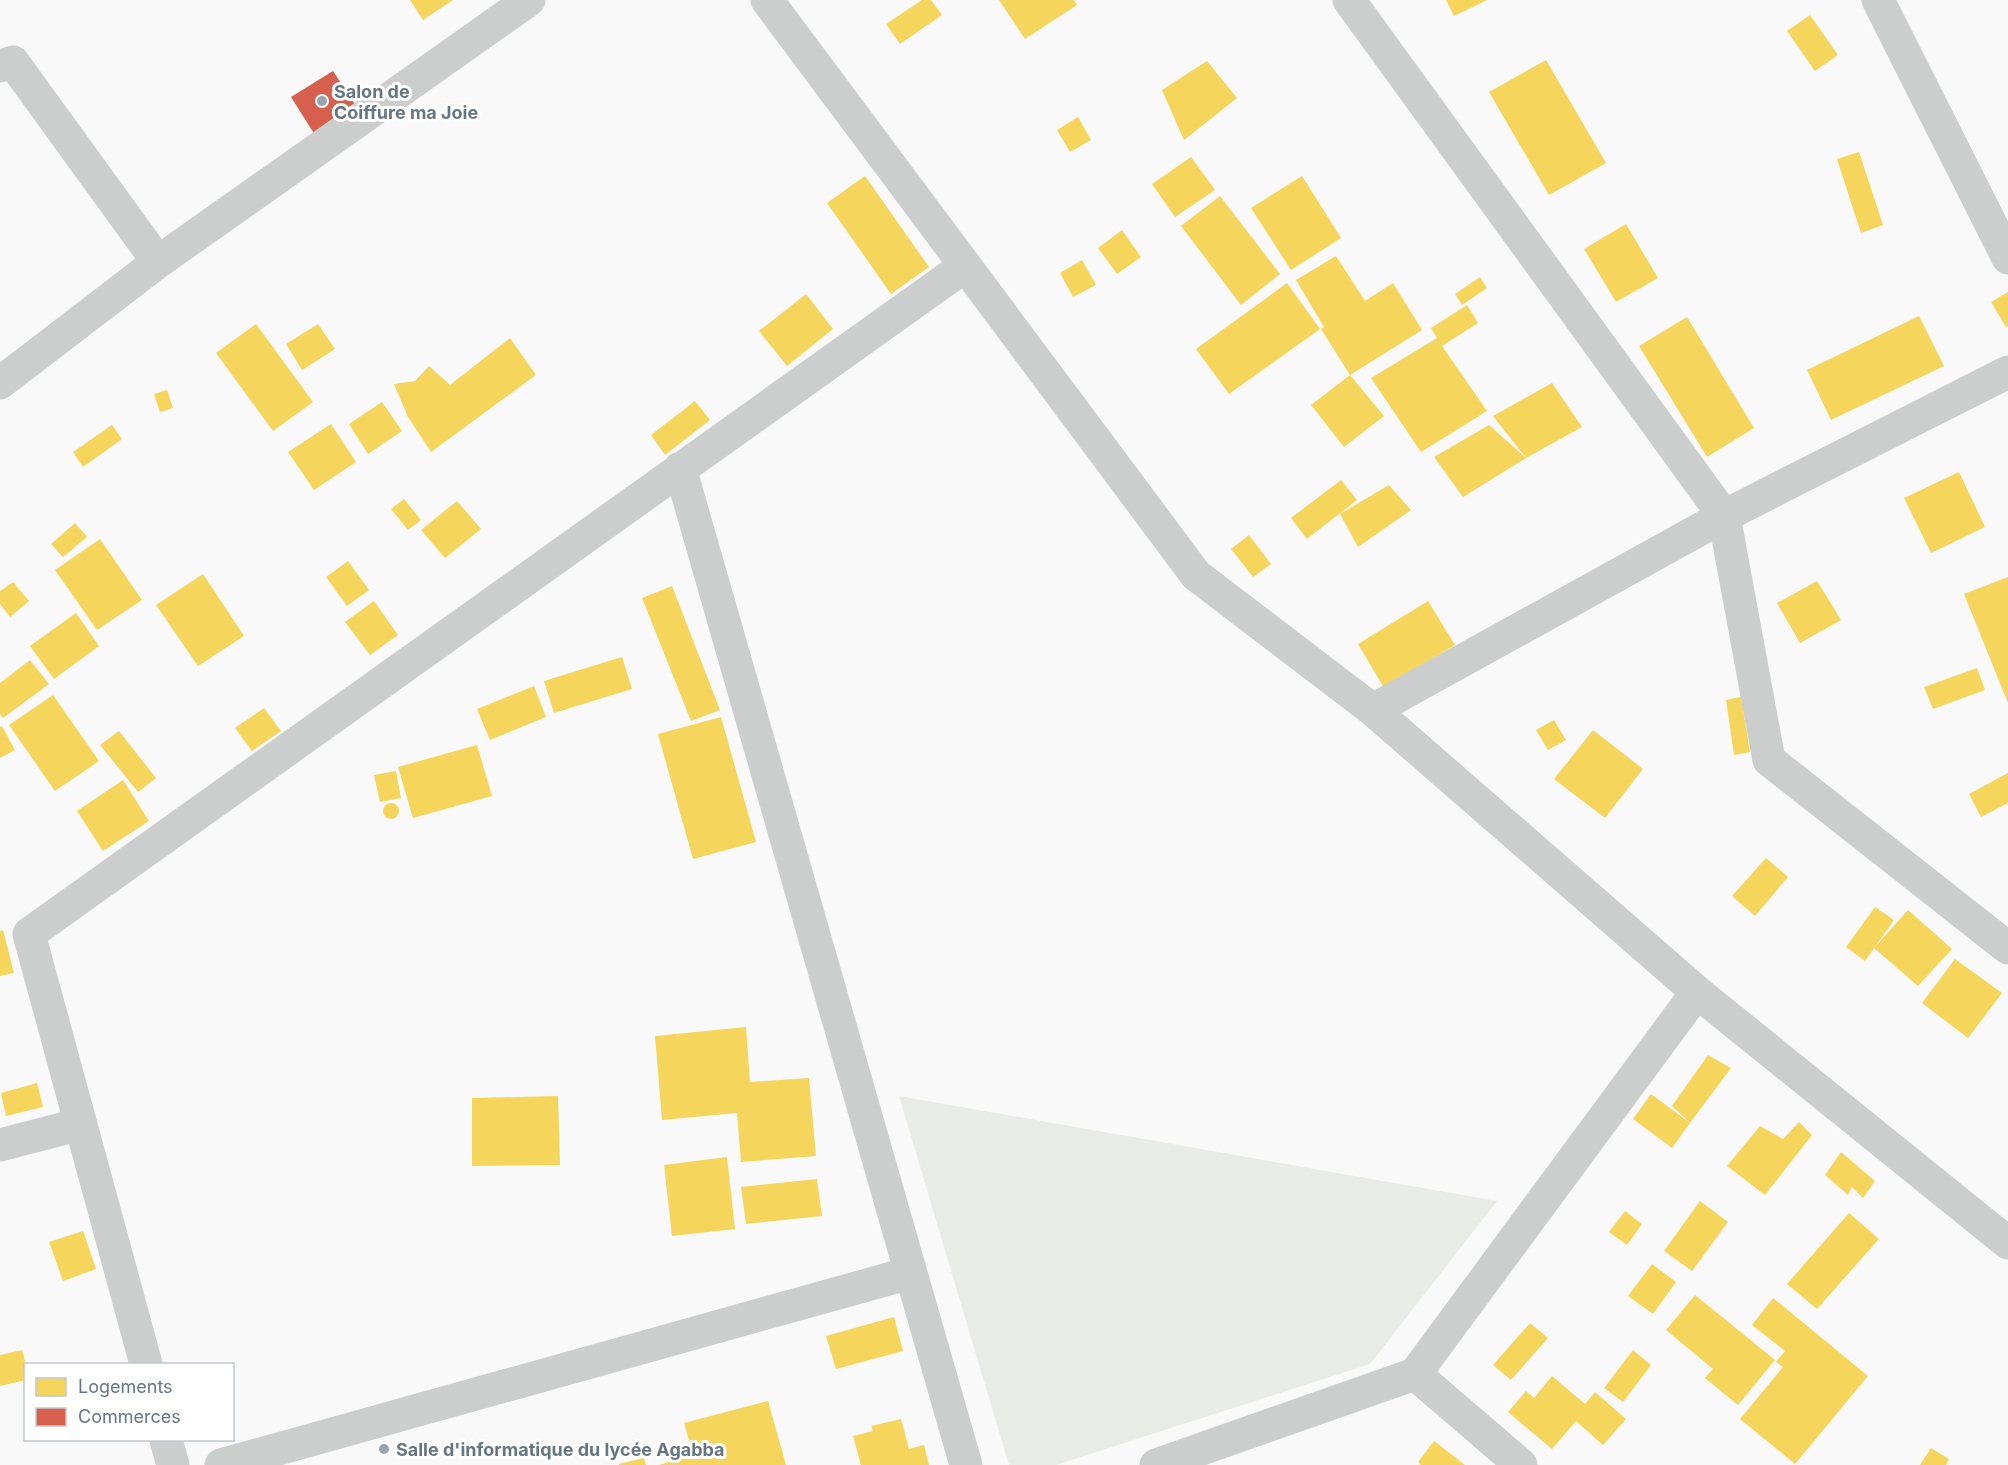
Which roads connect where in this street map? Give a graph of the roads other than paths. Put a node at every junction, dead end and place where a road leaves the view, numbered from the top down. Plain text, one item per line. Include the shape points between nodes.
1 (529, 0) edge
2 (767, 0) edge
3 (1349, 0) edge
4 (1878, 0) edge
5 (0, 66) edge
6 (2008, 258) edge
7 (158, 262) junction
8 (965, 266) junction
9 (2008, 372) edge
10 (0, 383) edge
11 (680, 468) junction
12 (1724, 516) junction
13 (1373, 710) junction
14 (2008, 948) edge
15 (1697, 992) junction
16 (81, 1124) junction
17 (0, 1146) edge
18 (2008, 1243) edge
19 (910, 1273) junction
20 (145, 1363) edge
21 (1415, 1374) junction
22 (166, 1441) edge
23 (173, 1465) edge
24 (220, 1465) edge
25 (966, 1465) edge
26 (1156, 1465) edge
27 (1521, 1465) edge

1 - 7 street
2 - 8 street
3 - 12 street
4 - 6 street
5 - 7 street via 13,63
7 - 10 street
8 - 11 street
8 - 13 street via 1196,575
9 - 12 street
11 - 16 street via 29,934
11 - 19 street
12 - 13 street
12 - 14 street via 1769,760
13 - 15 street
15 - 18 street
15 - 21 street
16 - 17 street
16 - 20 street
19 - 24 street
19 - 25 street
21 - 26 street
21 - 27 street
22 - 23 street

